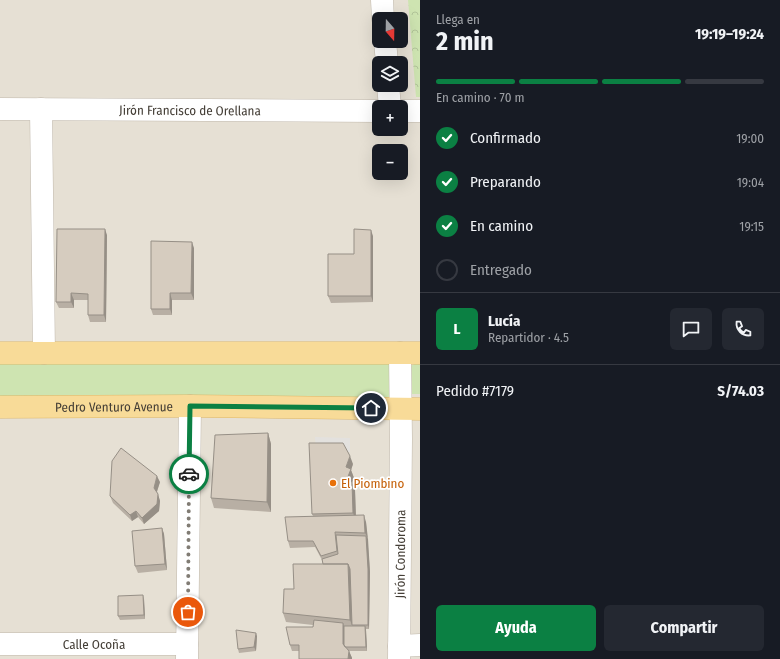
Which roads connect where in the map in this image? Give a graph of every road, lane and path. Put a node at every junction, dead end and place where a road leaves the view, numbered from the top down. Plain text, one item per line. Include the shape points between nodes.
1 (382, 0) edge
2 (383, 12) edge
3 (0, 109) edge
4 (41, 109) junction
5 (372, 111) edge
6 (408, 111) edge
7 (420, 111) edge
8 (0, 353) edge
9 (44, 353) junction
10 (410, 353) edge
11 (190, 406) junction
12 (0, 407) edge
13 (410, 409) edge
14 (0, 644) edge
15 (406, 650) edge
16 (187, 652) edge

1 - 2 street
3 - 4 street, Jirón Francisco de Orellana
4 - 5 street, Jirón Francisco de Orellana
4 - 9 street
6 - 7 street
8 - 9 main road
9 - 10 main road
10 - 13 street, Jirón Condoroma
11 - 12 main road, Pedro Venturo Avenue
11 - 13 main road, Pedro Venturo Avenue
11 - 16 street
13 - 15 street, Jirón Condoroma
14 - 16 street, Calle Ocoña

